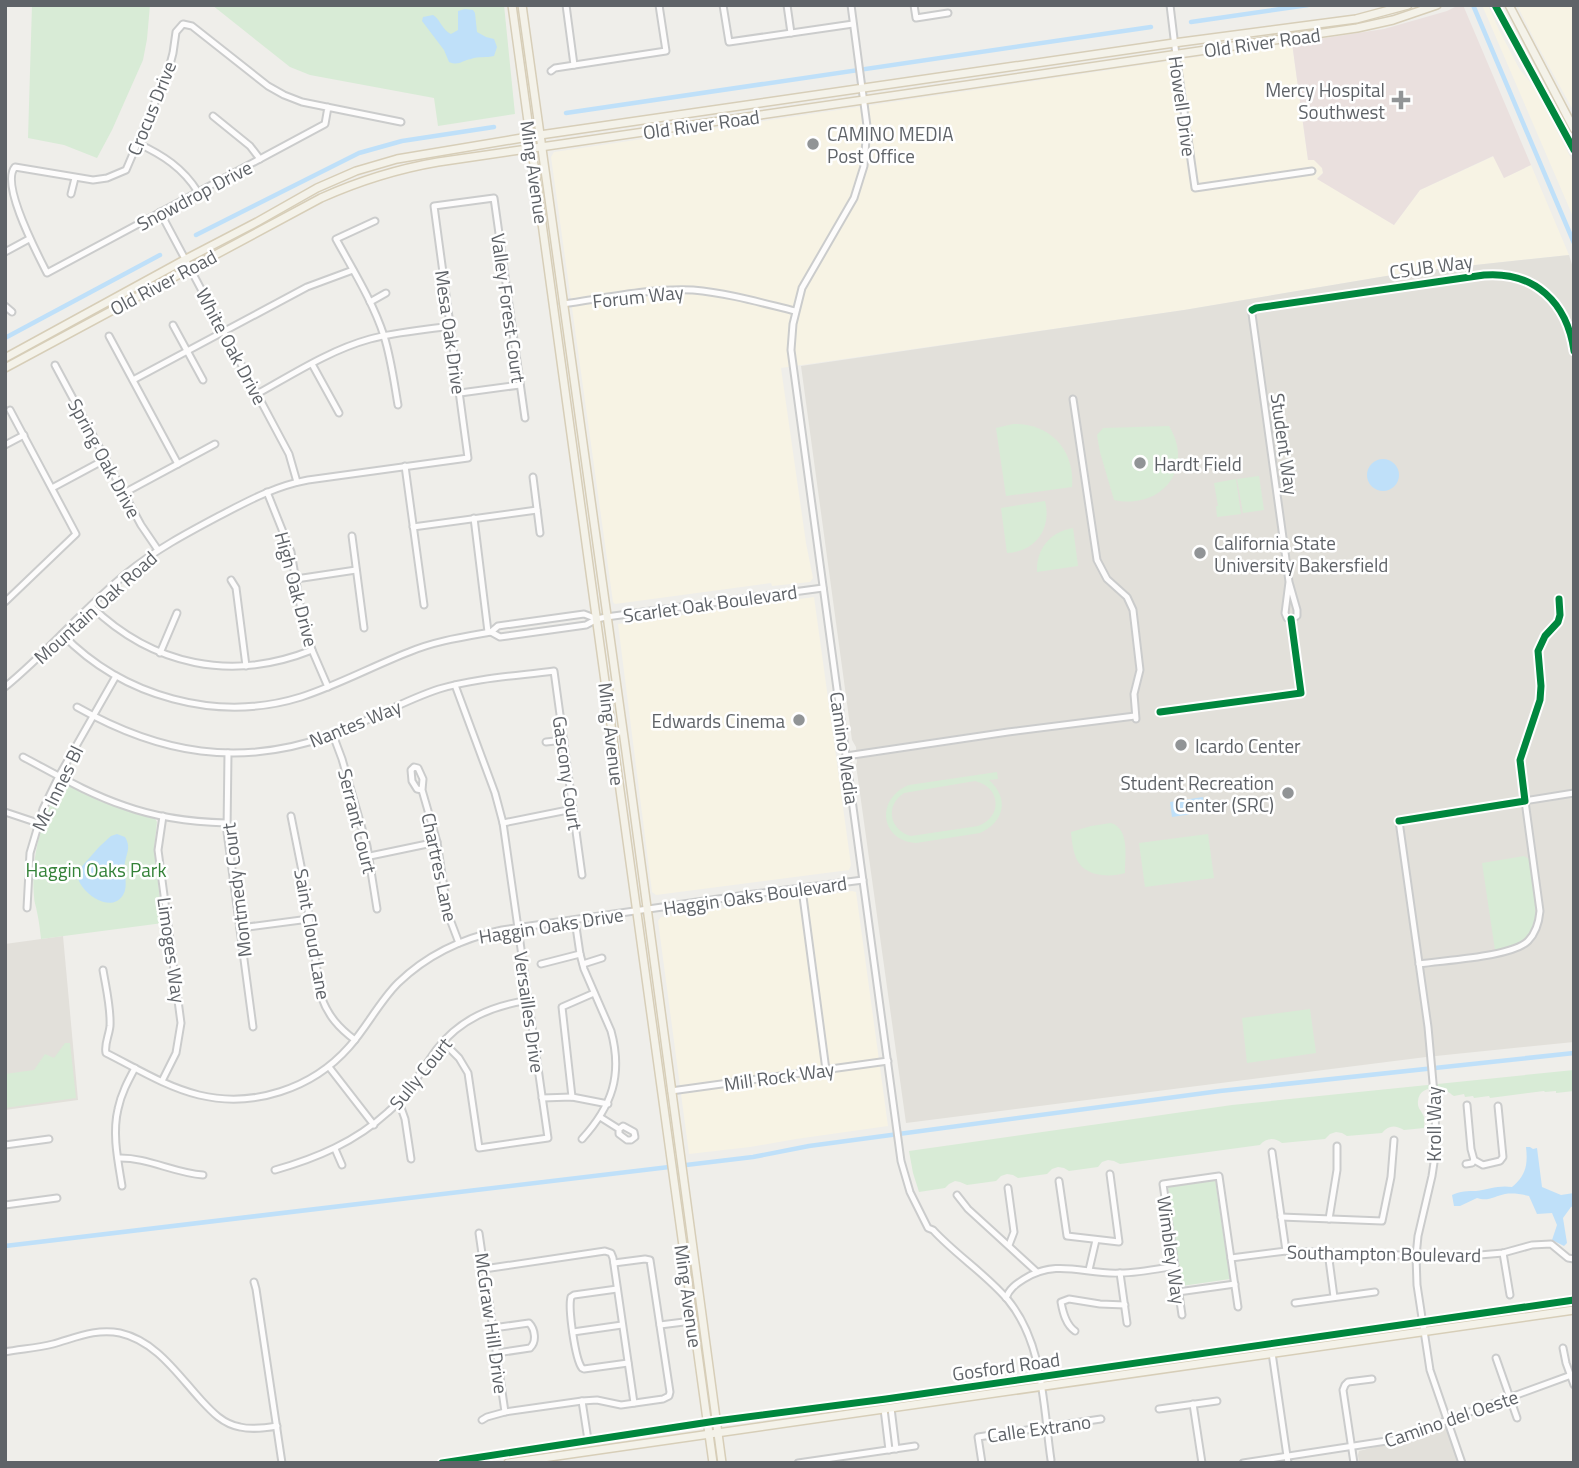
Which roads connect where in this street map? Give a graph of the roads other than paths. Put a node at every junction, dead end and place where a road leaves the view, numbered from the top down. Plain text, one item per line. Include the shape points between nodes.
1 (512, 5) edge
2 (522, 5) edge
3 (566, 5) edge
4 (659, 5) edge
5 (723, 5) edge
6 (787, 5) edge
7 (851, 5) edge
8 (914, 5) edge
9 (1170, 5) edge
10 (1408, 5) edge
11 (1437, 5) edge
12 (1495, 5) edge
13 (1509, 5) edge
14 (948, 13) dead end
15 (1329, 23) junction
16 (853, 24) junction
17 (791, 33) junction
18 (1510, 33) junction
19 (1294, 37) junction
20 (1174, 43) junction
21 (1175, 55) junction
22 (574, 65) junction
23 (1543, 70) junction
24 (551, 71) dead end
25 (862, 89) junction
26 (864, 100) junction
27 (328, 107) junction
28 (213, 116) dead end
29 (401, 122) dead end
30 (1574, 128) edge
31 (540, 135) junction
32 (530, 136) junction
33 (137, 143) junction
34 (541, 147) junction
35 (532, 148) junction
36 (1574, 149) edge
37 (260, 159) junction
38 (1312, 171) dead end
39 (75, 178) junction
40 (198, 192) junction
41 (71, 194) dead end
42 (494, 198) joint
43 (160, 212) junction
44 (375, 221) dead end
45 (29, 239) junction
46 (5, 252) edge
47 (186, 259) junction
48 (190, 267) junction
49 (353, 270) junction
50 (386, 293) dead end
51 (370, 302) junction
52 (563, 304) junction
53 (5, 306) edge
54 (1252, 310) joint
55 (795, 311) junction
56 (12, 312) dead end
57 (173, 325) dead end
58 (450, 326) junction
59 (224, 331) junction
60 (109, 336) dead end
61 (384, 336) junction
62 (187, 351) junction
63 (1574, 351) edge
64 (5, 358) edge
65 (312, 364) junction
66 (55, 365) dead end
67 (5, 368) edge
68 (133, 380) junction
69 (203, 380) dead end
70 (520, 385) junction
71 (460, 393) junction
72 (257, 394) junction
73 (1073, 399) dead end
74 (398, 405) dead end
75 (10, 410) dead end
76 (339, 413) dead end
77 (525, 418) dead end
78 (24, 435) junction
79 (215, 444) dead end
80 (5, 445) edge
81 (468, 458) joint
82 (106, 459) junction
83 (178, 464) junction
84 (405, 466) junction
85 (533, 477) dead end
86 (297, 482) junction
87 (52, 488) junction
88 (267, 492) junction
89 (124, 493) junction
90 (537, 510) junction
91 (474, 518) junction
92 (413, 527) junction
93 (540, 533) dead end
94 (352, 536) dead end
95 (158, 551) junction
96 (356, 570) junction
97 (296, 579) junction
98 (231, 580) dead end
99 (1289, 582) junction
100 (823, 588) junction
101 (5, 601) edge
102 (424, 605) dead end
103 (91, 606) junction
104 (177, 612) dead end
105 (606, 617) junction
106 (597, 619) junction
107 (364, 628) dead end
108 (490, 632) junction
109 (62, 634) junction
110 (312, 650) junction
111 (160, 653) junction
112 (247, 666) junction
113 (554, 671) joint
114 (116, 676) junction
115 (455, 685) junction
116 (5, 687) edge
117 (328, 687) junction
118 (77, 707) dead end
119 (94, 716) junction
120 (333, 735) junction
121 (564, 740) junction
122 (546, 742) dead end
123 (228, 753) junction
124 (846, 756) junction
125 (23, 757) dead end
126 (59, 776) junction
127 (422, 790) dead end
128 (1574, 793) edge
129 (1525, 801) junction
130 (573, 809) junction
131 (5, 812) edge
132 (163, 816) junction
133 (291, 816) dead end
134 (37, 823) junction
135 (226, 823) junction
136 (503, 823) junction
137 (437, 842) junction
138 (370, 856) junction
139 (582, 875) dead end
140 (863, 880) junction
141 (802, 889) junction
142 (27, 908) dead end
143 (377, 909) dead end
144 (646, 910) junction
145 (636, 911) junction
146 (309, 919) junction
147 (575, 920) junction
148 (240, 928) junction
149 (519, 928) junction
150 (459, 943) junction
151 (580, 954) junction
152 (602, 958) dead end
153 (541, 964) dead end
154 (583, 964) junction
155 (1419, 964) junction
156 (103, 970) dead end
157 (594, 993) junction
158 (529, 1000) junction
159 (253, 1027) dead end
160 (355, 1040) junction
161 (443, 1042) junction
162 (656, 1054) junction
163 (888, 1061) junction
164 (329, 1067) junction
165 (135, 1068) junction
166 (826, 1070) junction
167 (162, 1081) junction
168 (671, 1091) junction
169 (572, 1097) junction
170 (542, 1098) junction
171 (398, 1102) junction
172 (608, 1104) junction
173 (1467, 1104) dead end
174 (1498, 1106) dead end
175 (600, 1117) junction
176 (374, 1125) junction
177 (619, 1129) dead end
178 (48, 1139) dead end
179 (582, 1139) dead end
180 (1394, 1140) dead end
181 (5, 1145) edge
182 (1337, 1146) dead end
183 (334, 1149) junction
184 (1272, 1152) dead end
185 (118, 1158) junction
186 (411, 1159) dead end
187 (1474, 1160) junction
188 (1466, 1164) dead end
189 (342, 1166) dead end
190 (275, 1170) dead end
191 (1110, 1174) dead end
192 (203, 1175) dead end
193 (1059, 1181) dead end
194 (122, 1186) dead end
195 (1008, 1188) dead end
196 (957, 1195) dead end
197 (57, 1198) dead end
198 (5, 1205) edge
199 (1281, 1217) junction
200 (1329, 1219) junction
201 (479, 1233) dead end
202 (1096, 1240) junction
203 (1009, 1245) junction
204 (1286, 1251) junction
205 (1328, 1252) junction
206 (1503, 1253) junction
207 (1416, 1256) junction
208 (1231, 1258) junction
209 (1574, 1259) edge
210 (614, 1263) junction
211 (1175, 1266) junction
212 (484, 1269) junction
213 (1089, 1270) junction
214 (1037, 1272) junction
215 (1120, 1273) junction
216 (254, 1282) dead end
217 (1235, 1284) junction
218 (617, 1289) junction
219 (1178, 1292) junction
220 (1375, 1292) dead end
221 (1510, 1295) dead end
222 (1334, 1297) junction
223 (1006, 1298) junction
224 (1574, 1300) edge
225 (1295, 1303) dead end
226 (1125, 1305) junction
227 (1238, 1307) dead end
228 (1574, 1310) edge
229 (1182, 1315) dead end
230 (692, 1321) junction
231 (1127, 1323) dead end
232 (622, 1325) junction
233 (660, 1325) junction
234 (1423, 1327) junction
235 (493, 1328) junction
236 (1075, 1331) dead end
237 (573, 1332) junction
238 (1563, 1348) dead end
239 (5, 1352) edge
240 (497, 1353) junction
241 (1272, 1353) junction
242 (1496, 1358) dead end
243 (628, 1363) junction
244 (1572, 1375) edge
245 (1372, 1378) dead end
246 (1040, 1381) junction
247 (1574, 1385) edge
248 (1509, 1398) junction
249 (582, 1401) junction
250 (1217, 1401) dead end
251 (634, 1403) junction
252 (1193, 1404) junction
253 (887, 1408) junction
254 (1159, 1409) dead end
255 (505, 1412) junction
256 (1517, 1418) dead end
257 (1101, 1419) dead end
258 (482, 1420) dead end
259 (716, 1421) junction
260 (1448, 1421) junction
261 (707, 1422) junction
262 (277, 1426) junction
263 (1046, 1427) junction
264 (718, 1433) junction
265 (709, 1434) junction
266 (588, 1440) junction
267 (915, 1446) dead end
268 (1352, 1447) junction
269 (893, 1449) junction
270 (855, 1455) junction
271 (534, 1459) junction
272 (1051, 1460) dead end
273 (1288, 1460) edge
274 (282, 1463) edge
275 (442, 1463) edge
276 (508, 1463) edge
277 (713, 1463) edge
278 (722, 1463) edge
279 (798, 1463) edge
280 (856, 1463) edge
281 (982, 1463) edge
282 (1202, 1463) edge
283 (1243, 1463) edge
284 (1354, 1463) edge
285 (1462, 1463) edge

1 - 32 main road, Ming Avenue
2 - 31 main road, Ming Avenue
3 - 22 street
4 - 22 street via 666,51
5 - 17 street via 729,42
6 - 17 street
7 - 16 street, Camino Media
8 - 14 street via 916,18
9 - 20 street, Howell Drive
10 - 15 main road, Old River Road
11 - 19 main road, Old River Road via 1375,25
12 - 18 main road
13 - 23 main road
15 - 19 main road via 1298,31
15 - 20 main road, Old River Road
16 - 17 street
16 - 25 street, Camino Media
18 - 23 main road via 1535,67
18 - 36 main road
19 - 21 main road, Old River Road
20 - 21 street, Howell Drive
20 - 25 main road, Old River Road
21 - 26 main road, Old River Road
21 - 38 street, Howell Drive via 1195,188
22 - 24 street
23 - 30 main road
25 - 26 street, Camino Media
25 - 31 main road, Old River Road
26 - 34 main road, Old River Road
26 - 55 street, Camino Media via 868,139 858,188 808,276
27 - 29 street
27 - 33 street, Crocus Drive via 276,91 192,26 183,24 177,29 168,72
27 - 37 street, Snowdrop Drive via 325,124
28 - 37 street
31 - 32 main road, Old River Road
31 - 34 main road, Ming Avenue
32 - 35 main road, Ming Avenue
32 - 47 main road, Old River Road via 417,154 356,171
33 - 39 street, Crocus Drive via 126,170 100,180
33 - 40 street via 173,162
34 - 35 main road, Old River Road
34 - 52 main road, Ming Avenue
35 - 48 main road, Old River Road via 378,175 321,198
35 - 106 main road, Ming Avenue
37 - 40 street, Snowdrop Drive
39 - 41 street
39 - 45 street, Crocus Drive via 12,169 8,176 10,202
40 - 43 street, Snowdrop Drive
42 - 58 street, Mesa Oak Drive via 434,206
42 - 70 street, Valley Forest Court
43 - 45 street, Snowdrop Drive via 47,273
43 - 47 street, White Oak Drive
44 - 49 street via 336,239
45 - 46 street
47 - 48 street, White Oak Drive
47 - 64 main road, Old River Road
48 - 59 street, White Oak Drive
48 - 67 main road, Old River Road
49 - 51 street
49 - 59 street via 307,287
50 - 51 street
51 - 61 street
52 - 55 street, Forum Way via 693,290
52 - 105 main road, Ming Avenue
53 - 56 street
54 - 63 street, CSUB Way via 1505,275 1548,295 1567,322
54 - 99 street, Student Way
55 - 100 street, Camino Media via 792,361
57 - 62 street
58 - 61 street
58 - 71 street, Mesa Oak Drive
59 - 62 street
59 - 72 street, White Oak Drive
60 - 68 street
61 - 65 street via 343,348
61 - 74 street
62 - 68 street
62 - 69 street
65 - 72 street
65 - 76 street
66 - 82 street, Spring Oak Drive
68 - 83 street
70 - 71 street
70 - 77 street, Valley Forest Court
71 - 81 street, Mesa Oak Drive
72 - 86 street, White Oak Drive via 289,454
73 - 124 street via 1097,560 1133,610 1140,670 1135,717
75 - 78 street
78 - 80 street
78 - 87 street
79 - 83 street
81 - 84 street, Mountain Oak Road
82 - 87 street
82 - 89 street, Spring Oak Drive
83 - 89 street
84 - 86 street, Mountain Oak Road
84 - 92 street
85 - 90 street
86 - 88 street, Mountain Oak Road
87 - 101 street via 76,534
88 - 95 street, Mountain Oak Road
88 - 97 street, High Oak Drive via 291,552
89 - 95 street, Spring Oak Drive
90 - 91 street
90 - 93 street
91 - 92 street
91 - 108 street
92 - 102 street
94 - 96 street
95 - 103 street, Mountain Oak Road
96 - 97 street
96 - 107 street
97 - 110 street, High Oak Drive
98 - 112 street
99 - 99 street, Student Way via 1285,613 1292,619 1297,613
100 - 105 street, Scarlet Oak Boulevard
100 - 124 street, Camino Media
103 - 109 street, Mountain Oak Road
103 - 111 street via 125,635
104 - 111 street
105 - 106 street, Scarlet Oak Boulevard
105 - 144 main road, Ming Avenue
106 - 108 street, Scarlet Oak Boulevard via 586,625 500,637
106 - 108 street, Scarlet Oak Boulevard via 584,614 498,626
106 - 145 main road, Ming Avenue
108 - 117 street, Scarlet Oak Boulevard via 424,646
109 - 114 street, Scarlet Oak Boulevard
109 - 116 street, Mountain Oak Road
110 - 112 street via 274,663
110 - 117 street, High Oak Drive
111 - 112 street via 203,664
113 - 115 street, Nantes Way
113 - 121 street, Gascony Court
114 - 117 street, Scarlet Oak Boulevard via 162,696 221,707 274,703
114 - 119 street, Mc Innes Bl
115 - 120 street, Nantes Way
115 - 136 street, Versailles Drive
118 - 119 street, Nantes Way
119 - 123 street, Nantes Way via 156,742
119 - 126 street, Mc Innes Bl
120 - 123 street, Nantes Way via 277,750
120 - 138 street, Serrant Court
121 - 122 street
121 - 130 street, Gascony Court
123 - 135 street, Montmedy Court
124 - 140 street, Camino Media
125 - 126 street
126 - 132 street via 127,807
126 - 134 street, Mc Innes Bl
127 - 137 street, Chartres Lane
128 - 129 street
129 - 155 street via 1540,911 1533,935 1509,952
129 - 155 street, Kroll Way via 1399,821
130 - 136 street
130 - 139 street, Gascony Court
131 - 134 street
132 - 135 street
132 - 167 street, Limoges Way via 158,850 181,1023 176,1053
133 - 146 street, Saint Cloud Lane
134 - 142 street, Mc Innes Bl via 28,867
135 - 148 street, Montmedy Court
136 - 149 street, Versailles Drive
137 - 138 street
137 - 150 street, Chartres Lane via 448,914
138 - 143 street, Serrant Court
140 - 141 street, Haggin Oaks Boulevard
140 - 163 street, Camino Media
141 - 144 street, Haggin Oaks Boulevard
141 - 166 street
144 - 145 street, Haggin Oaks Drive
144 - 168 main road, Ming Avenue
145 - 147 street, Haggin Oaks Drive
145 - 162 main road, Ming Avenue
146 - 148 street
146 - 160 street, Saint Cloud Lane via 323,1004 336,1024
147 - 149 street, Haggin Oaks Drive
147 - 151 street
148 - 159 street, Montmedy Court
149 - 150 street, Haggin Oaks Drive
149 - 158 street, Versailles Drive
150 - 160 street, Haggin Oaks Drive via 400,981
151 - 153 street
151 - 154 street
152 - 154 street
154 - 157 street
155 - 207 street, Kroll Way via 1433,1075 1436,1149
156 - 165 street, Haggin Oaks Drive via 110,1018 104,1047 106,1053
157 - 169 street via 562,1007
157 - 172 street via 616,1053
158 - 161 street, Sully Court via 482,1013
158 - 170 street, Versailles Drive
160 - 164 street, Haggin Oaks Drive
161 - 170 street, Versailles Drive via 468,1073 479,1148 548,1138
161 - 171 street, Sully Court
162 - 168 main road via 664,1084
162 - 230 main road, Ming Avenue
163 - 166 street, Mill Rock Way
163 - 223 street, Camino Media via 906,1181 914,1201 928,1228
164 - 167 street, Haggin Oaks Drive via 296,1086 250,1098 199,1095
164 - 176 street
165 - 167 street, Haggin Oaks Drive
165 - 185 street via 117,1110
166 - 168 street, Mill Rock Way
168 - 259 main road, Ming Avenue
169 - 170 street
169 - 172 street
171 - 176 street, Sully Court
171 - 186 street
172 - 175 street
173 - 187 street
174 - 187 street via 1503,1157 1483,1165
175 - 177 street
175 - 179 street
176 - 183 street, Sully Court
178 - 181 street
180 - 200 street via 1382,1221
182 - 200 street
183 - 189 street
183 - 190 street, Sully Court
184 - 199 street
185 - 192 street
185 - 194 street
187 - 188 street
191 - 202 street via 1119,1242
193 - 202 street via 1067,1236
195 - 203 street via 1014,1227
196 - 203 street
197 - 198 street
199 - 200 street
199 - 204 street
201 - 212 street, McGraw Hill Drive
202 - 213 street
203 - 214 street
204 - 205 street, Southampton Boulevard
204 - 208 street, Southampton Boulevard
205 - 207 street, Southampton Boulevard
205 - 222 street
206 - 207 street, Southampton Boulevard
206 - 209 street, Southampton Boulevard via 1551,1244
206 - 221 street
207 - 234 street, Kroll Way
208 - 211 street, Wimbley Way via 1219,1176 1163,1184
208 - 217 street
210 - 212 street via 606,1251
210 - 218 street
210 - 233 street via 650,1260
211 - 215 street
211 - 219 street, Wimbley Way
212 - 235 street, McGraw Hill Drive
213 - 214 street
213 - 215 street
214 - 223 street via 1014,1286
215 - 226 street
216 - 262 street
217 - 219 street
217 - 227 street
218 - 232 street
218 - 237 street via 571,1297
219 - 229 street, Wimbley Way
220 - 222 street
222 - 225 street
223 - 246 street, Camino Media via 1030,1338
224 - 234 main road, Gosford Road
226 - 231 street
226 - 236 street via 1064,1300 1063,1312
228 - 234 main road, Gosford Road
230 - 233 street
230 - 261 main road, Ming Avenue
232 - 237 street
232 - 243 street
233 - 251 street via 669,1396
234 - 241 main road, Gosford Road
234 - 246 main road, Gosford Road
234 - 260 street, Kroll Way via 1430,1370
235 - 240 street, McGraw Hill Drive
235 - 240 street via 529,1323 535,1340 533,1346
237 - 243 street via 582,1368
238 - 244 street
239 - 262 street via 93,1332 121,1334 153,1349 225,1422 250,1429
240 - 255 street, McGraw Hill Drive
241 - 246 main road, Gosford Road
241 - 273 street
242 - 248 street
243 - 251 street
244 - 247 street
244 - 248 street, Camino del Oeste
245 - 268 street via 1348,1382 1343,1390
246 - 253 main road, Gosford Road
246 - 259 main road, Gosford Road
246 - 263 street, Camino Media
248 - 256 street
248 - 260 street, Camino del Oeste
249 - 251 street
249 - 255 street
249 - 266 street
250 - 252 street
252 - 254 street
252 - 282 street
253 - 264 main road, Gosford Road
253 - 269 street
255 - 258 street
257 - 263 street, Calle Extrano
259 - 261 main road, Gosford Road
259 - 264 main road, Ming Avenue
260 - 268 street, Camino del Oeste via 1393,1440
260 - 285 street, Kroll Way
261 - 265 main road, Ming Avenue
261 - 266 main road, Gosford Road
262 - 274 street
263 - 272 street, Camino Media
263 - 281 street, Calle Extrano via 978,1437
264 - 265 main road, Gosford Road
264 - 278 main road, Ming Avenue
265 - 271 main road, Gosford Road
265 - 277 main road, Ming Avenue
266 - 271 main road via 582,1447 543,1453
266 - 275 main road, Gosford Road
267 - 269 street
268 - 273 street, Camino del Oeste
268 - 284 street
269 - 270 street
270 - 279 street
270 - 280 street
271 - 276 main road, Gosford Road
273 - 283 street, Camino del Oeste

